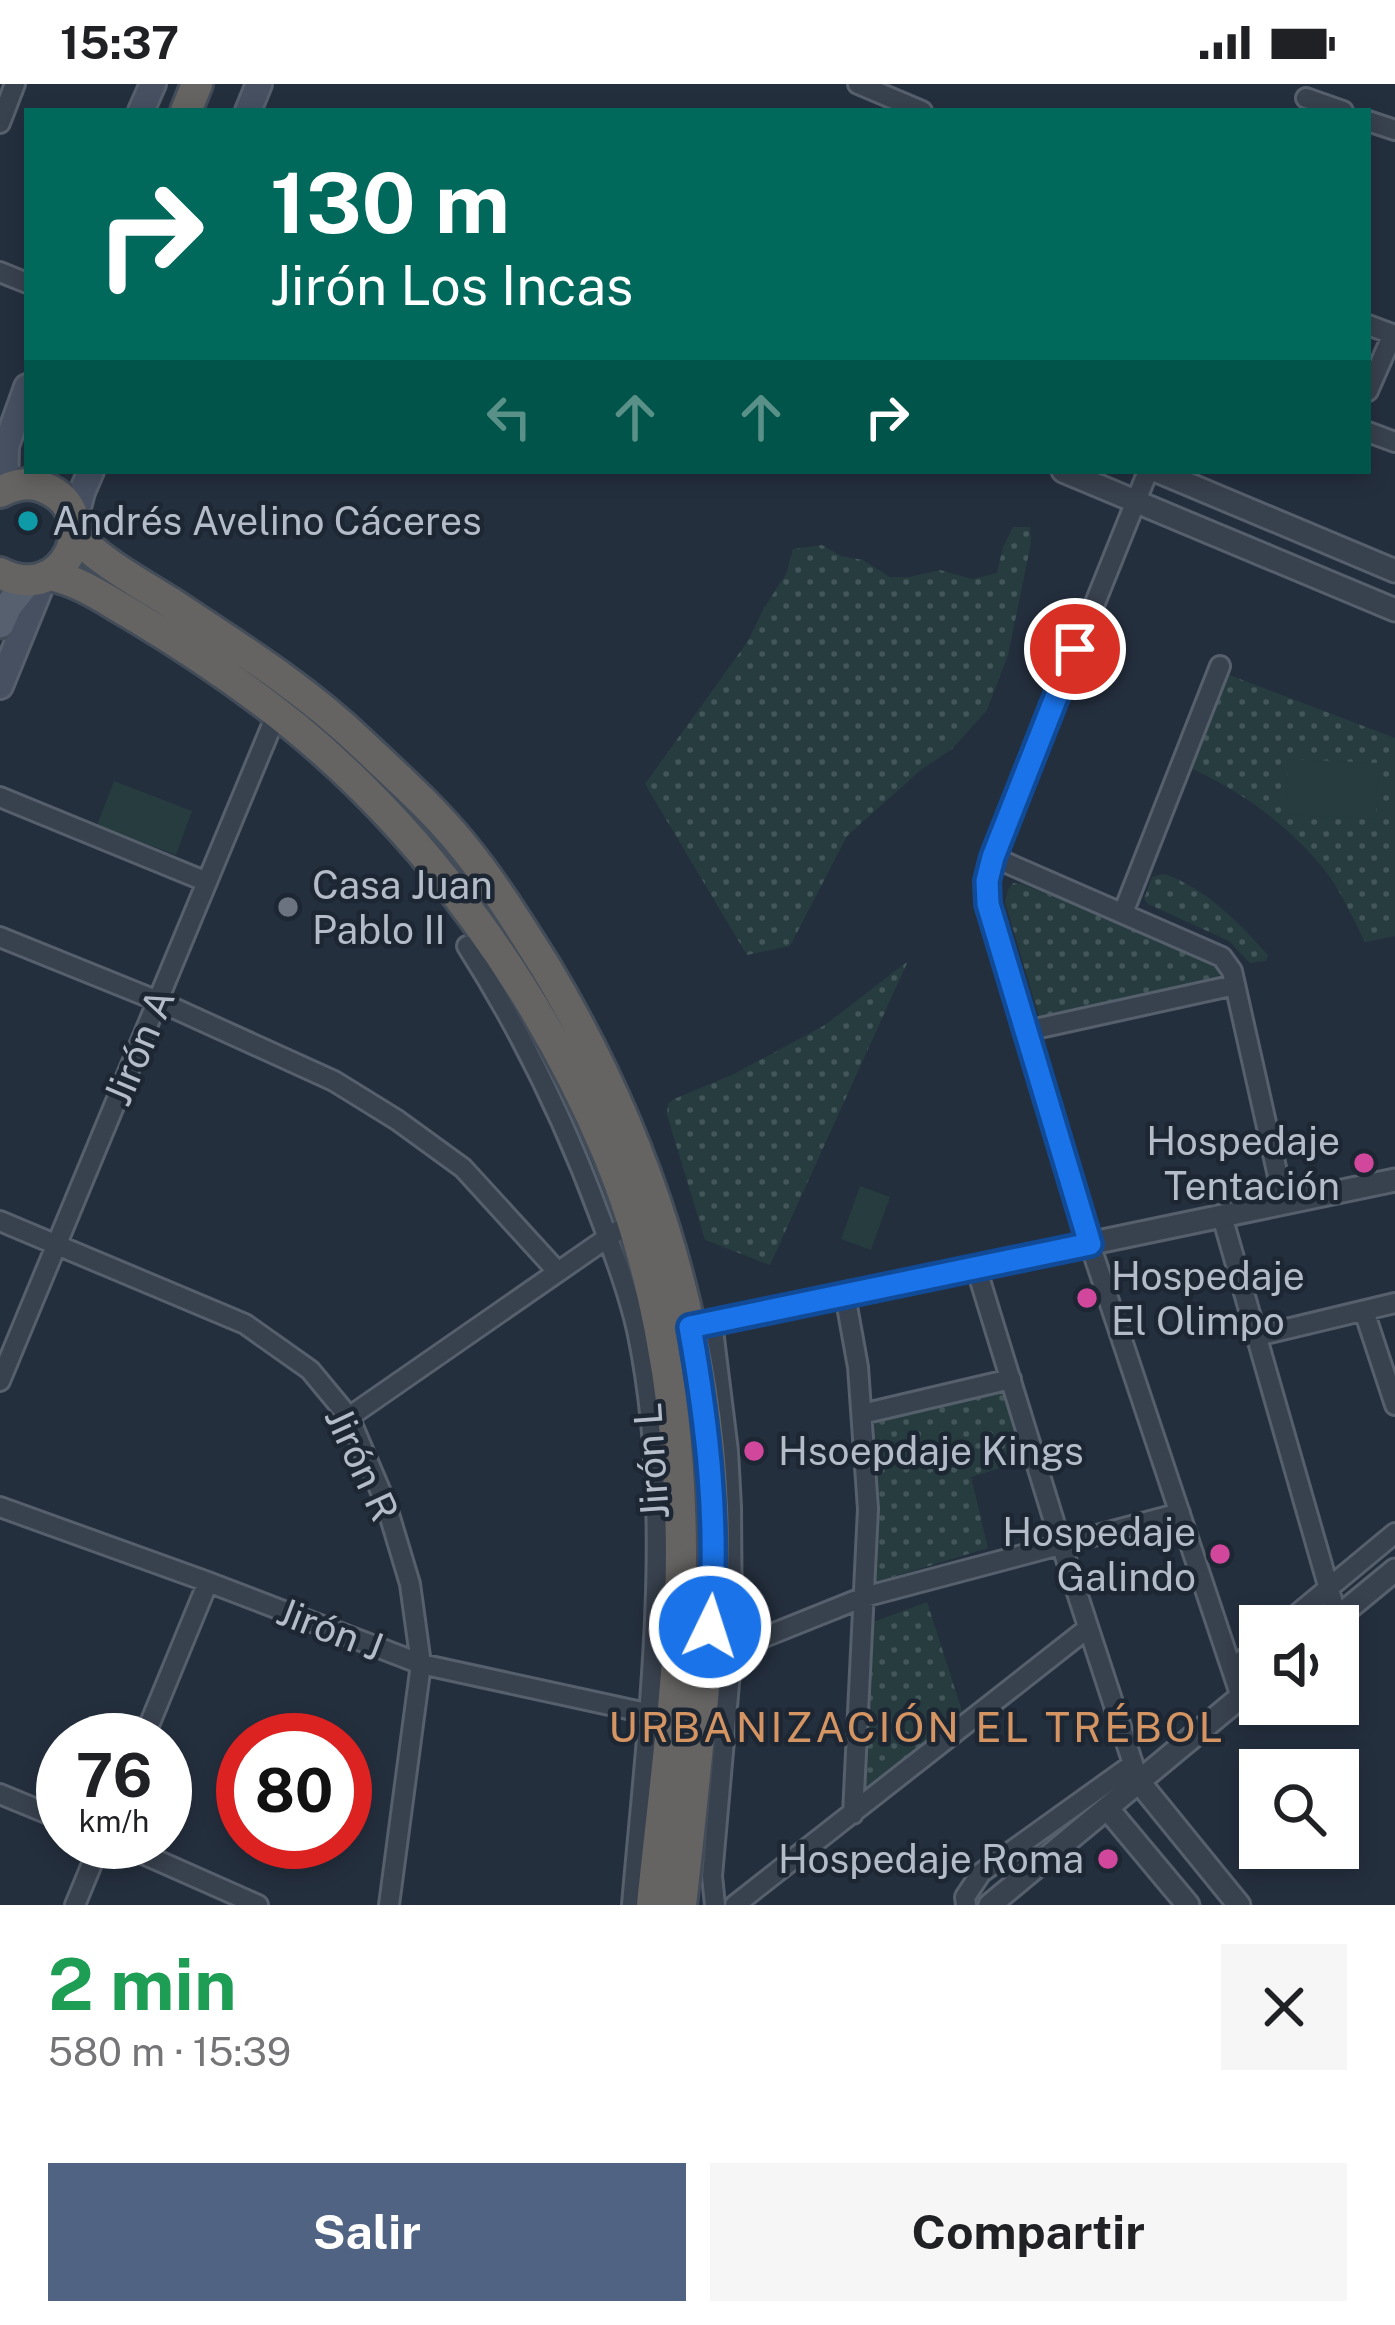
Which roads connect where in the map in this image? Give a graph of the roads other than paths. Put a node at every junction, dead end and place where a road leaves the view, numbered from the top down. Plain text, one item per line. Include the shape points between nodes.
1 (15, 84) edge
2 (858, 84) edge
3 (915, 108) edge
4 (0, 123) edge
5 (1394, 335) edge
6 (1371, 385) edge
7 (24, 395) edge
8 (24, 463) edge
9 (67, 474) edge
10 (90, 474) edge
11 (1070, 474) edge
12 (1151, 474) edge
13 (1160, 474) edge
14 (3, 490) edge
15 (1136, 501) junction
16 (72, 521) junction
17 (1395, 571) edge
18 (31, 577) edge
19 (1395, 610) edge
20 (0, 624) edge
21 (183, 629) junction
22 (1220, 665) dead end
23 (0, 686) edge
24 (278, 713) junction
25 (0, 797) edge
26 (993, 857) junction
27 (207, 882) junction
28 (511, 911) junction
29 (1123, 913) junction
30 (0, 937) edge
31 (476, 940) junction
32 (1235, 985) junction
33 (158, 1001) junction
34 (1026, 1031) junction
35 (1395, 1180) edge
36 (1284, 1203) junction
37 (1222, 1216) junction
38 (0, 1221) edge
39 (633, 1223) junction
40 (57, 1244) junction
41 (1092, 1251) junction
42 (976, 1267) junction
43 (559, 1272) junction
44 (845, 1295) junction
45 (1395, 1304) edge
46 (1364, 1311) junction
47 (701, 1325) junction
48 (1257, 1336) junction
49 (1011, 1379) junction
50 (0, 1381) edge
51 (1395, 1406) edge
52 (862, 1414) junction
53 (349, 1418) junction
54 (710, 1455) junction
55 (678, 1461) junction
56 (0, 1507) edge
57 (1178, 1507) junction
58 (668, 1510) junction
59 (1395, 1533) edge
60 (1061, 1544) junction
61 (1394, 1571) edge
62 (208, 1582) junction
63 (1329, 1587) junction
64 (864, 1597) junction
65 (1308, 1605) edge
66 (1331, 1605) edge
67 (1353, 1605) edge
68 (1088, 1628) junction
69 (719, 1655) junction
70 (421, 1664) junction
71 (1239, 1664) edge
72 (1232, 1670) junction
73 (1239, 1691) edge
74 (1239, 1698) edge
75 (154, 1713) edge
76 (660, 1716) junction
77 (1136, 1773) junction
78 (0, 1794) edge
79 (1107, 1808) junction
80 (36, 1809) edge
81 (853, 1814) junction
82 (89, 1869) edge
83 (177, 1869) edge
84 (698, 1875) junction
85 (74, 1905) edge
86 (258, 1905) edge
87 (389, 1905) edge
88 (632, 1905) edge
89 (652, 1905) edge
90 (681, 1905) edge
91 (715, 1905) edge
92 (735, 1905) edge
93 (966, 1905) edge
94 (990, 1905) edge
95 (1188, 1905) edge
96 (1239, 1905) edge

1 - 4 street
2 - 3 street
5 - 6 street
7 - 14 main road via 6,446
8 - 14 highway
9 - 16 highway
10 - 16 main road
11 - 15 street
12 - 15 street
13 - 17 street
14 - 16 highway via 37,485 53,492
15 - 19 street
15 - 26 street
16 - 18 highway via 68,558
16 - 21 highway via 88,548
18 - 20 main road
18 - 21 highway via 83,586
18 - 23 main road
21 - 24 highway
21 - 28 highway via 244,650 352,734 462,844
22 - 29 street
24 - 27 street, Jirón A
24 - 31 highway via 435,865
25 - 27 street
26 - 29 street
26 - 34 street via 988,904
27 - 33 street, Jirón A
28 - 31 highway
28 - 39 highway via 566,1001 639,1152
29 - 32 street via 1222,957
30 - 33 street
31 - 39 highway via 536,1014 609,1156
32 - 34 street
32 - 36 street
33 - 40 street, Jirón A
33 - 43 street via 334,1081 397,1120 463,1168
34 - 41 street
35 - 36 street
36 - 37 street
37 - 41 street
37 - 48 street
38 - 40 street, Jirón R
39 - 43 street
39 - 47 highway
39 - 55 highway
39 - 58 street, Jirón L via 630,1304
40 - 50 street, Jirón A
40 - 53 street, Jirón R via 245,1324 310,1370
41 - 42 street
41 - 57 street
42 - 44 street
42 - 49 street
43 - 53 street
44 - 47 street
44 - 52 street
45 - 46 street
46 - 48 street
46 - 51 street
47 - 54 highway
47 - 69 street via 731,1507
48 - 63 street
49 - 52 street
49 - 60 street
52 - 64 street
53 - 70 street, Jirón R via 410,1584
54 - 55 highway
54 - 69 highway
55 - 58 highway
56 - 62 street, Jirón J
57 - 60 street
57 - 72 street
58 - 76 highway via 680,1595
59 - 63 street
60 - 64 street
60 - 68 street
61 - 67 street
62 - 70 street, Jirón J
62 - 75 street
63 - 65 street
63 - 66 street
64 - 69 street
64 - 81 street
68 - 77 street
68 - 81 street
69 - 84 highway
70 - 76 street, Jirón J
70 - 87 street, Jirón R
71 - 72 street
72 - 73 street
74 - 77 street
76 - 88 street
76 - 89 highway
77 - 79 street
77 - 93 street via 981,1873
77 - 96 street
78 - 80 street
79 - 94 street
79 - 95 street
81 - 92 street
82 - 85 street
83 - 86 street
84 - 90 highway
84 - 91 street

